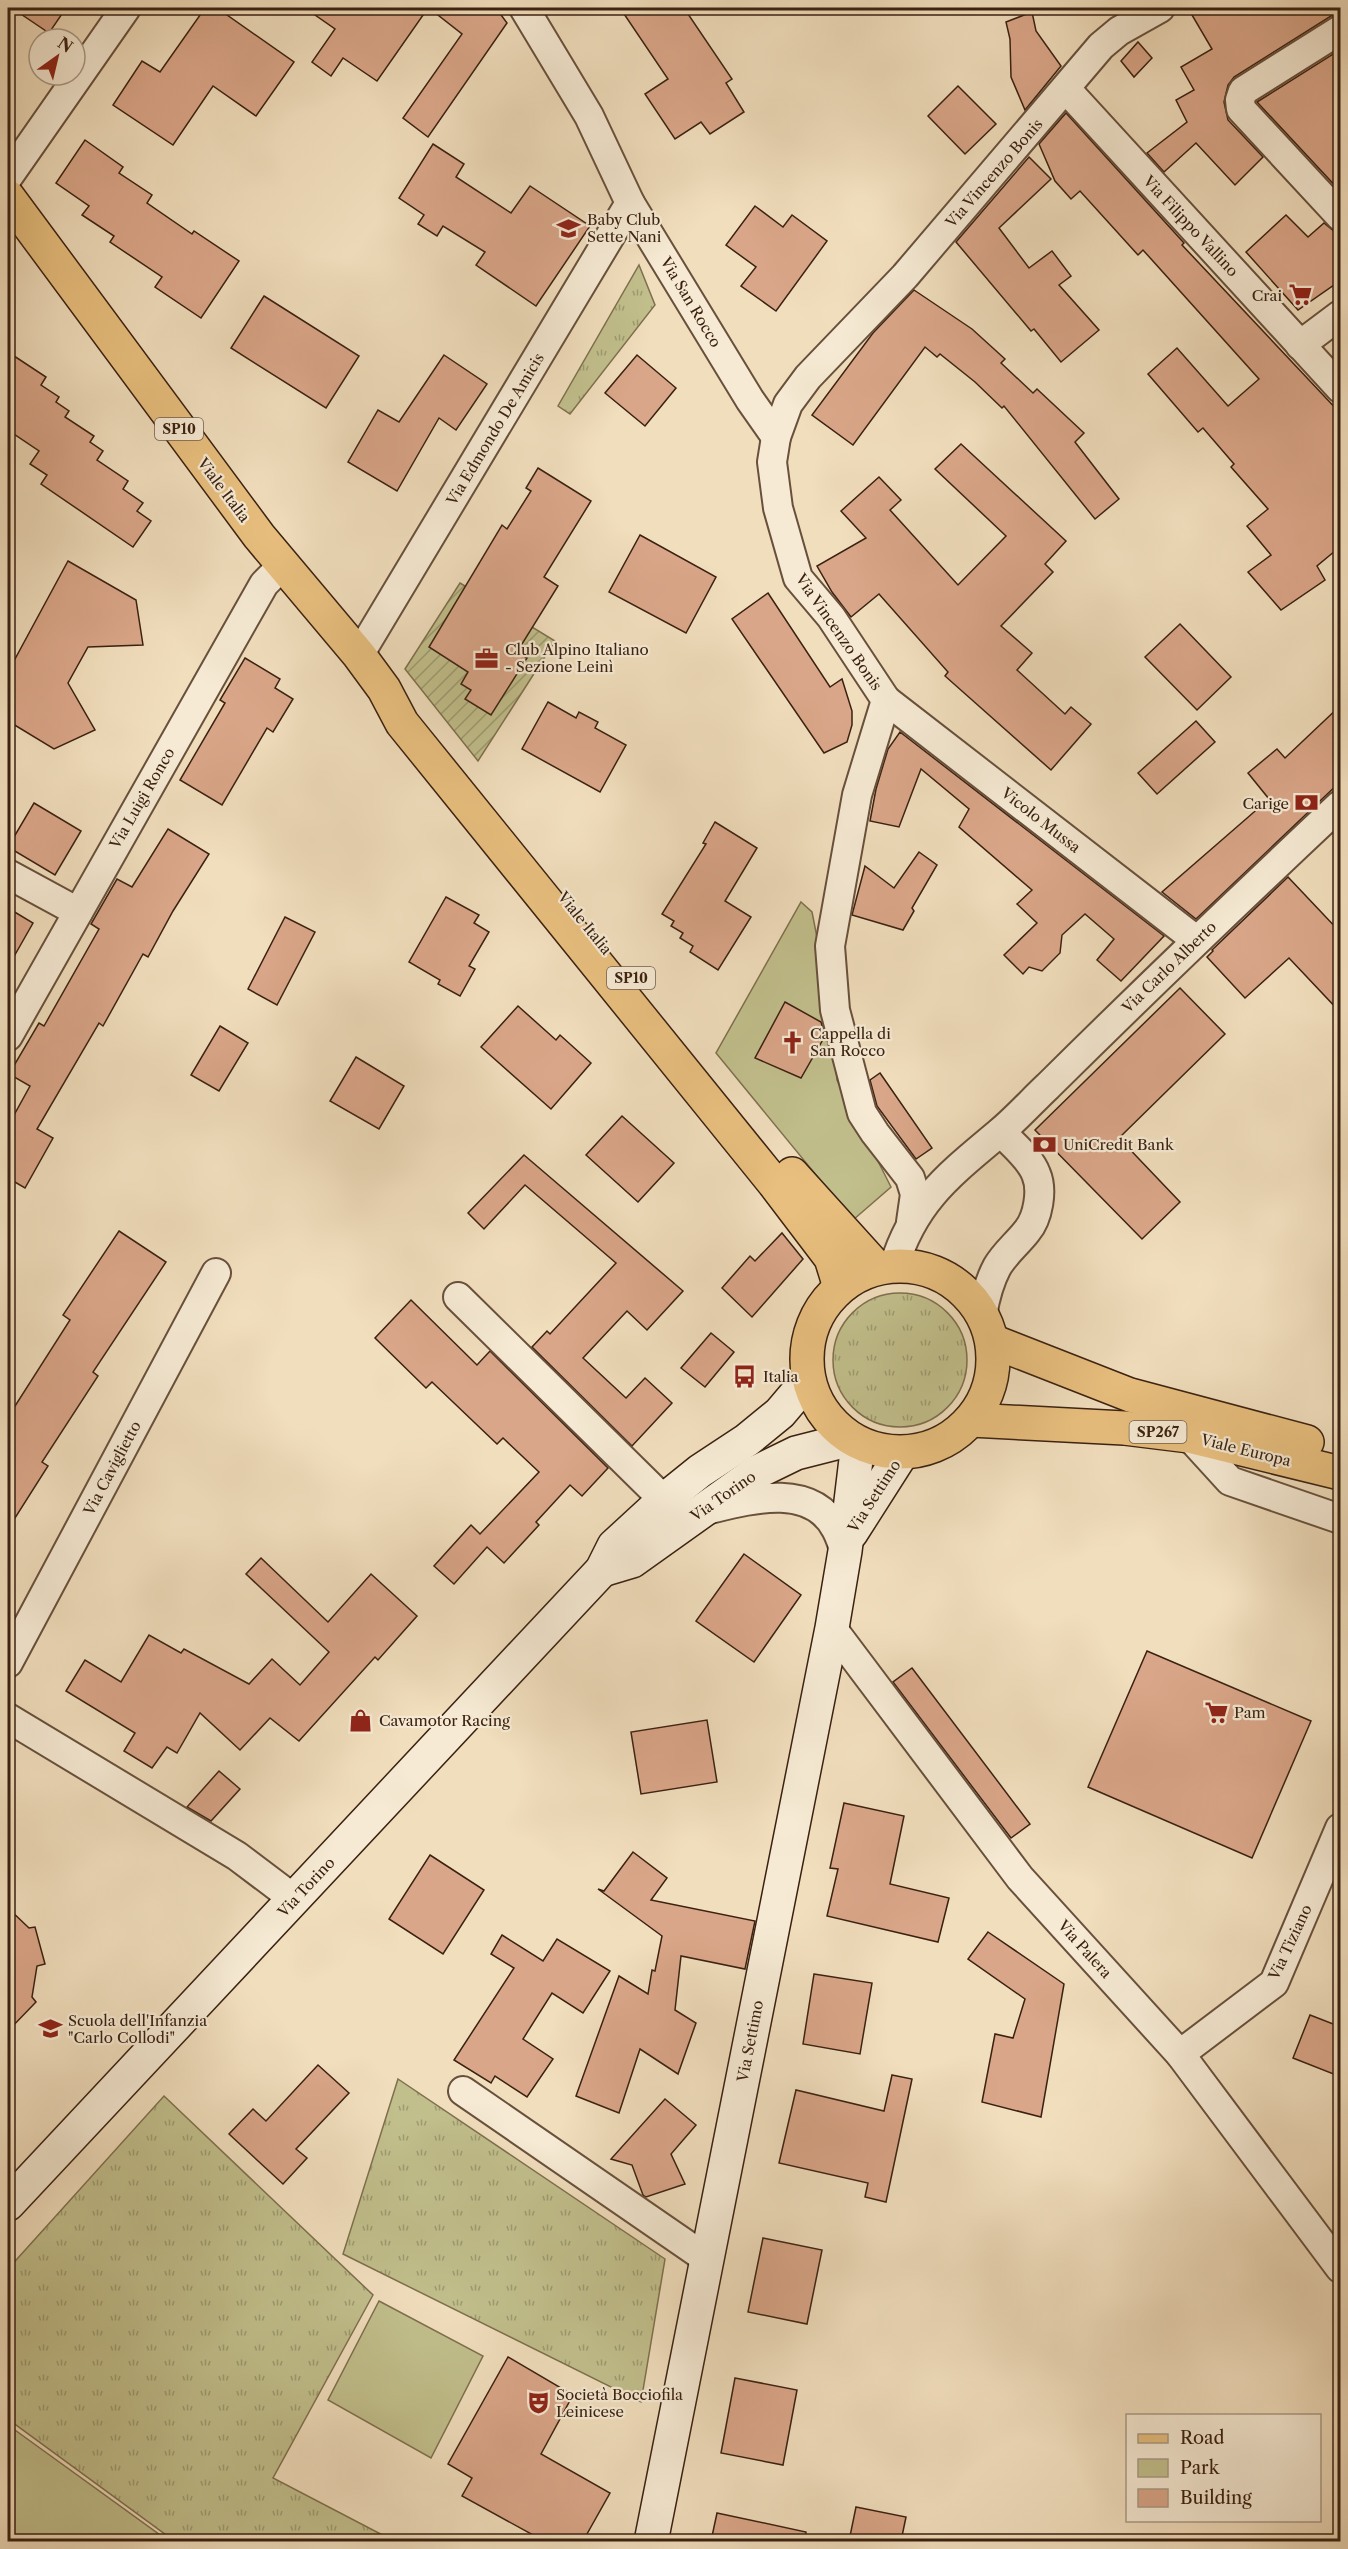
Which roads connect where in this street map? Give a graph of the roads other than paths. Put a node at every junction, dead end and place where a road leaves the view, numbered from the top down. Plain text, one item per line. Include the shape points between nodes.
1 (126, 8) edge
2 (524, 8) edge
3 (1160, 8) edge
4 (1341, 30) edge
5 (1066, 89) junction
6 (8, 177) edge
7 (8, 197) edge
8 (630, 203) junction
9 (1341, 216) edge
10 (1341, 315) edge
11 (1300, 345) junction
12 (1341, 388) edge
13 (776, 437) junction
14 (283, 565) junction
15 (359, 655) junction
16 (384, 689) junction
17 (886, 700) junction
18 (1341, 805) edge
19 (8, 874) edge
20 (78, 912) junction
21 (1196, 940) junction
22 (8, 1036) edge
23 (1001, 1132) junction
24 (911, 1222) junction
25 (886, 1267) junction
26 (216, 1273) dead end
27 (840, 1287) junction
28 (458, 1297) dead end
29 (987, 1328) junction
30 (808, 1380) junction
31 (972, 1420) junction
32 (1189, 1436) junction
33 (855, 1441) junction
34 (1341, 1451) edge
35 (902, 1453) junction
36 (1341, 1473) edge
37 (664, 1500) junction
38 (699, 1512) junction
39 (1341, 1520) edge
40 (846, 1546) junction
41 (602, 1570) junction
42 (832, 1628) junction
43 (8, 1663) edge
44 (8, 1718) edge
45 (1341, 1828) edge
46 (294, 1899) junction
47 (1180, 2054) junction
48 (463, 2091) dead end
49 (8, 2204) edge
50 (707, 2259) junction
51 (1341, 2268) edge
52 (651, 2541) edge

1 - 6 street
2 - 8 street, Via San Rocco via 589,116
3 - 5 street, Via Vincenzo Bonis via 1101,46
4 - 9 street via 1243,91 1240,99 1241,109
5 - 11 street, Via Filippo Vallino
5 - 13 street, Via Vincenzo Bonis via 905,276 808,378 788,404
7 - 14 main road, Viale Italia / SP10
8 - 13 street, Via San Rocco
8 - 15 street, Via Edmondo De Amicis
10 - 11 street
11 - 12 street, Via Filippo Vallino
13 - 17 street, Via Vincenzo Bonis via 772,462 778,508 798,578 831,617
14 - 15 main road, Viale Italia / SP10
14 - 20 street, Via Luigi Ronco via 264,584
15 - 16 main road, Viale Italia / SP10
16 - 25 main road, Viale Italia / SP10 via 412,712 788,1170
16 - 27 main road, Viale Italia / SP10 via 402,723 831,1258
17 - 21 street, Vicolo Mussa
17 - 24 street, Via Vincenzo Bonis via 857,795 830,946 836,1010 862,1113 910,1179 915,1194
18 - 21 street, Via Carlo Alberto
19 - 20 street
20 - 22 street, Via Luigi Ronco
21 - 23 street, Via Carlo Alberto
23 - 24 street, Via Carlo Alberto via 963,1162
23 - 29 street via 1030,1162 1037,1176 1039,1197 1028,1230 997,1267 986,1292
24 - 25 street, Via Carlo Alberto
25 - 27 main road via 857,1276
25 - 29 main road via 912,1266 945,1278 960,1288
26 - 43 street, Via Caviglietto
27 - 30 main road via 821,1308 809,1334
28 - 37 street
29 - 31 main road via 993,1369 986,1396
29 - 34 main road, Viale Europa / SP267 via 1130,1395
30 - 33 main road via 821,1410
30 - 37 main road, Via Torino via 780,1413
31 - 32 main road, Viale Europa / SP267 via 1124,1428
31 - 35 main road via 952,1437 928,1449
32 - 36 main road, Viale Europa / SP267
32 - 39 street via 1230,1481
33 - 35 main road
33 - 38 main road, Via Torino via 796,1453 757,1472
33 - 40 main road, Via Settimo
35 - 40 main road, Via Settimo
37 - 41 main road, Via Torino via 614,1546
38 - 40 street via 770,1497 791,1499 824,1515
38 - 41 main road, Via Torino via 632,1561
40 - 42 main road, Via Settimo
41 - 46 main road, Via Torino
42 - 47 street, Via Palera via 1020,1878
42 - 50 main road, Via Settimo
44 - 46 street via 237,1856
45 - 47 street, Via Tiziano via 1274,1983
46 - 49 main road, Via Torino
47 - 51 street, Via Palera
48 - 50 street
50 - 52 main road, Via Settimo

